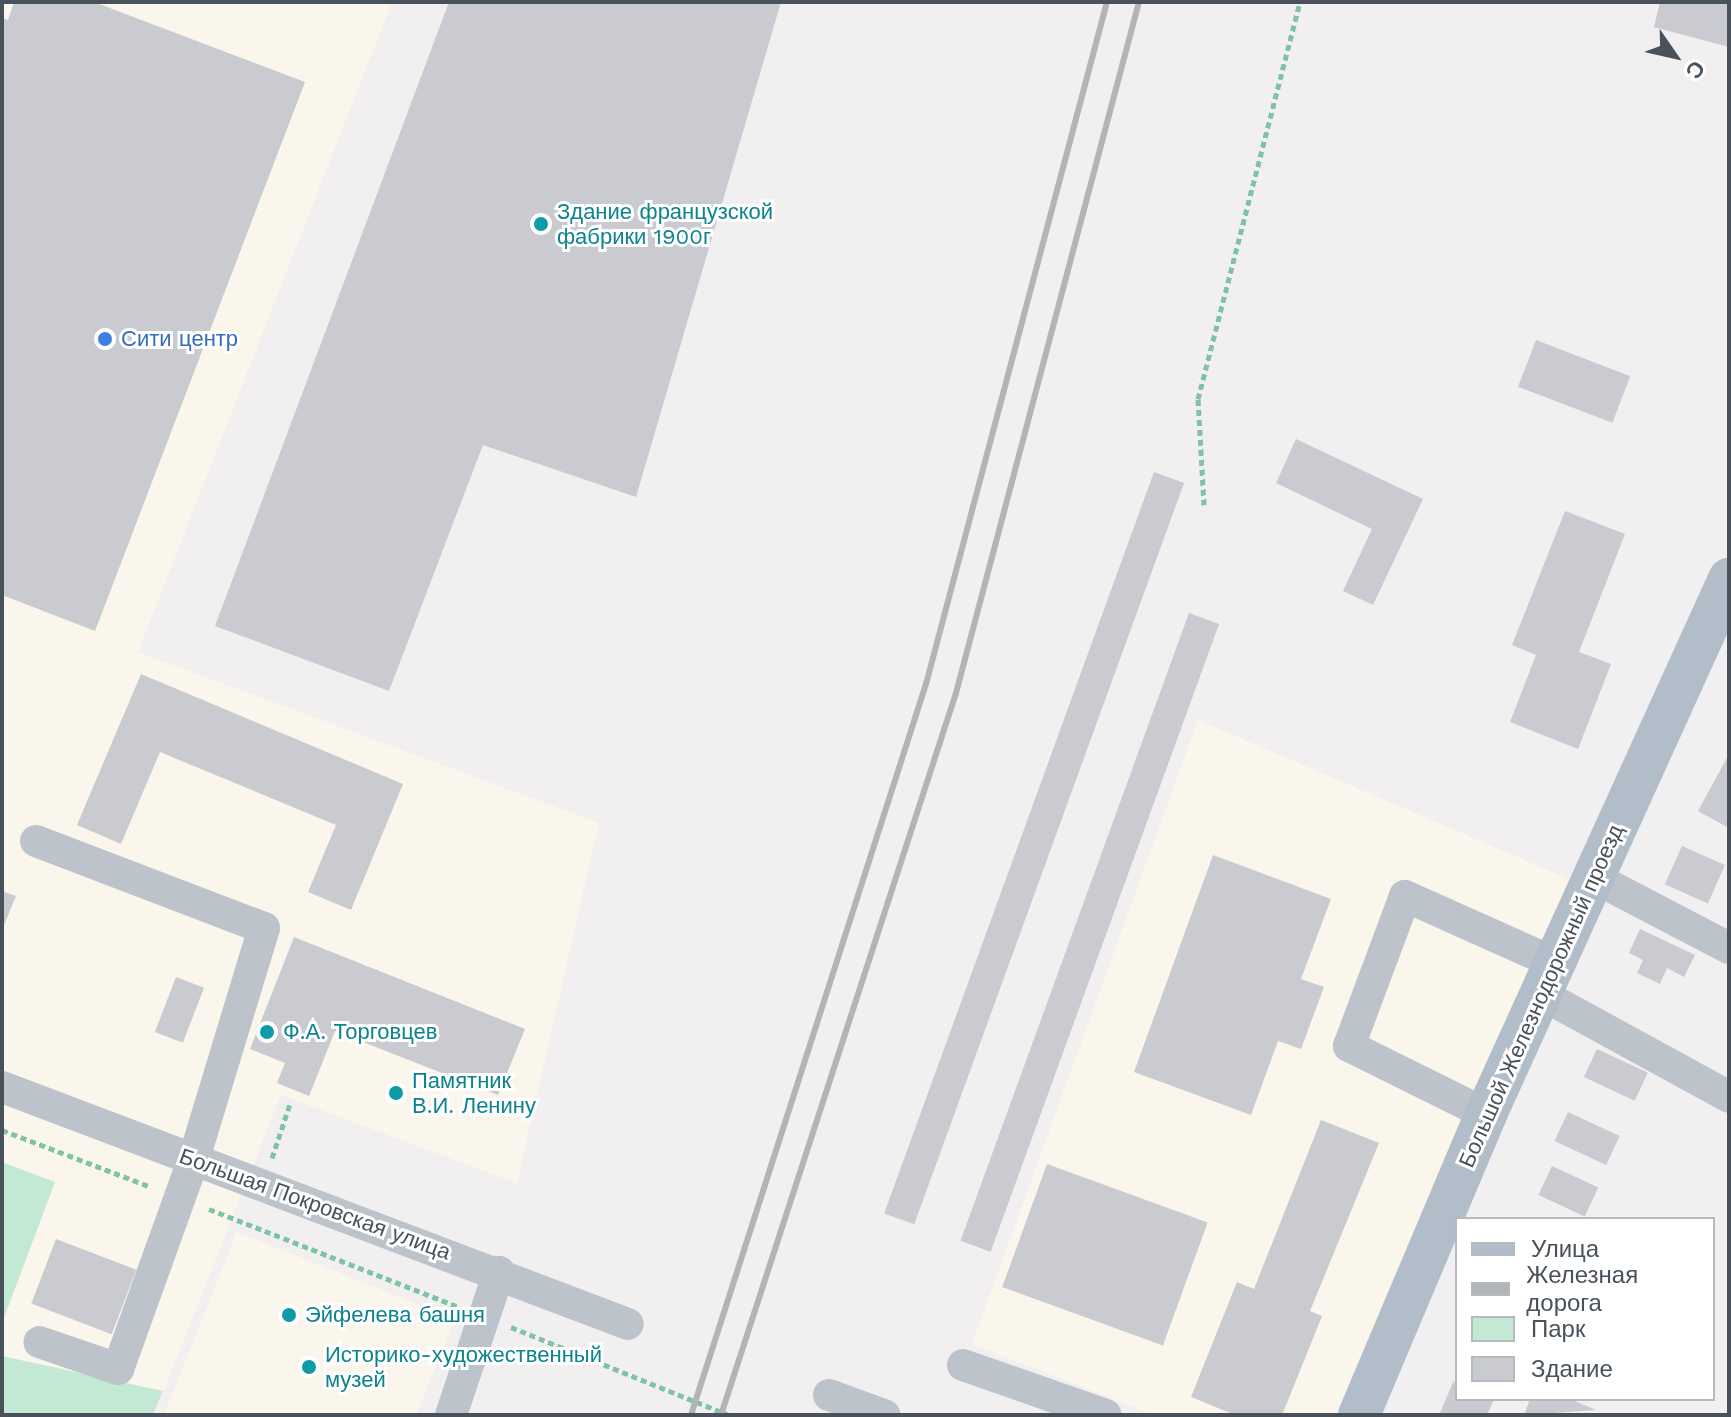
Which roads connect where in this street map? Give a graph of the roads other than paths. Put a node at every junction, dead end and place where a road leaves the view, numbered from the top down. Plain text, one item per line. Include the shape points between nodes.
1 (1729, 579) edge
2 (36, 841) dead end
3 (1593, 877) junction
4 (1729, 948) edge
5 (1548, 978) junction
6 (9, 1089) edge
7 (1729, 1097) edge
8 (1486, 1114) junction
9 (194, 1158) junction
10 (499, 1272) junction
11 (628, 1324) dead end
12 (39, 1342) dead end
13 (963, 1365) dead end
14 (829, 1395) dead end
15 (451, 1415) edge
16 (884, 1415) edge
17 (1106, 1415) edge
18 (1359, 1415) edge

1 - 3 main road, Большой Железнодорожный проезд
2 - 9 street via 264,928
3 - 4 street
3 - 5 main road, Большой Железнодорожный проезд
5 - 7 street
5 - 8 main road, Большой Железнодорожный проезд
5 - 8 street via 1405,896 1349,1046
6 - 9 street, Большая Покровская улица
8 - 18 main road, Большой Железнодорожный проезд
9 - 10 street, Большая Покровская улица
9 - 12 street via 118,1369
10 - 11 street, Большая Покровская улица
10 - 15 street
13 - 17 street
14 - 16 street

